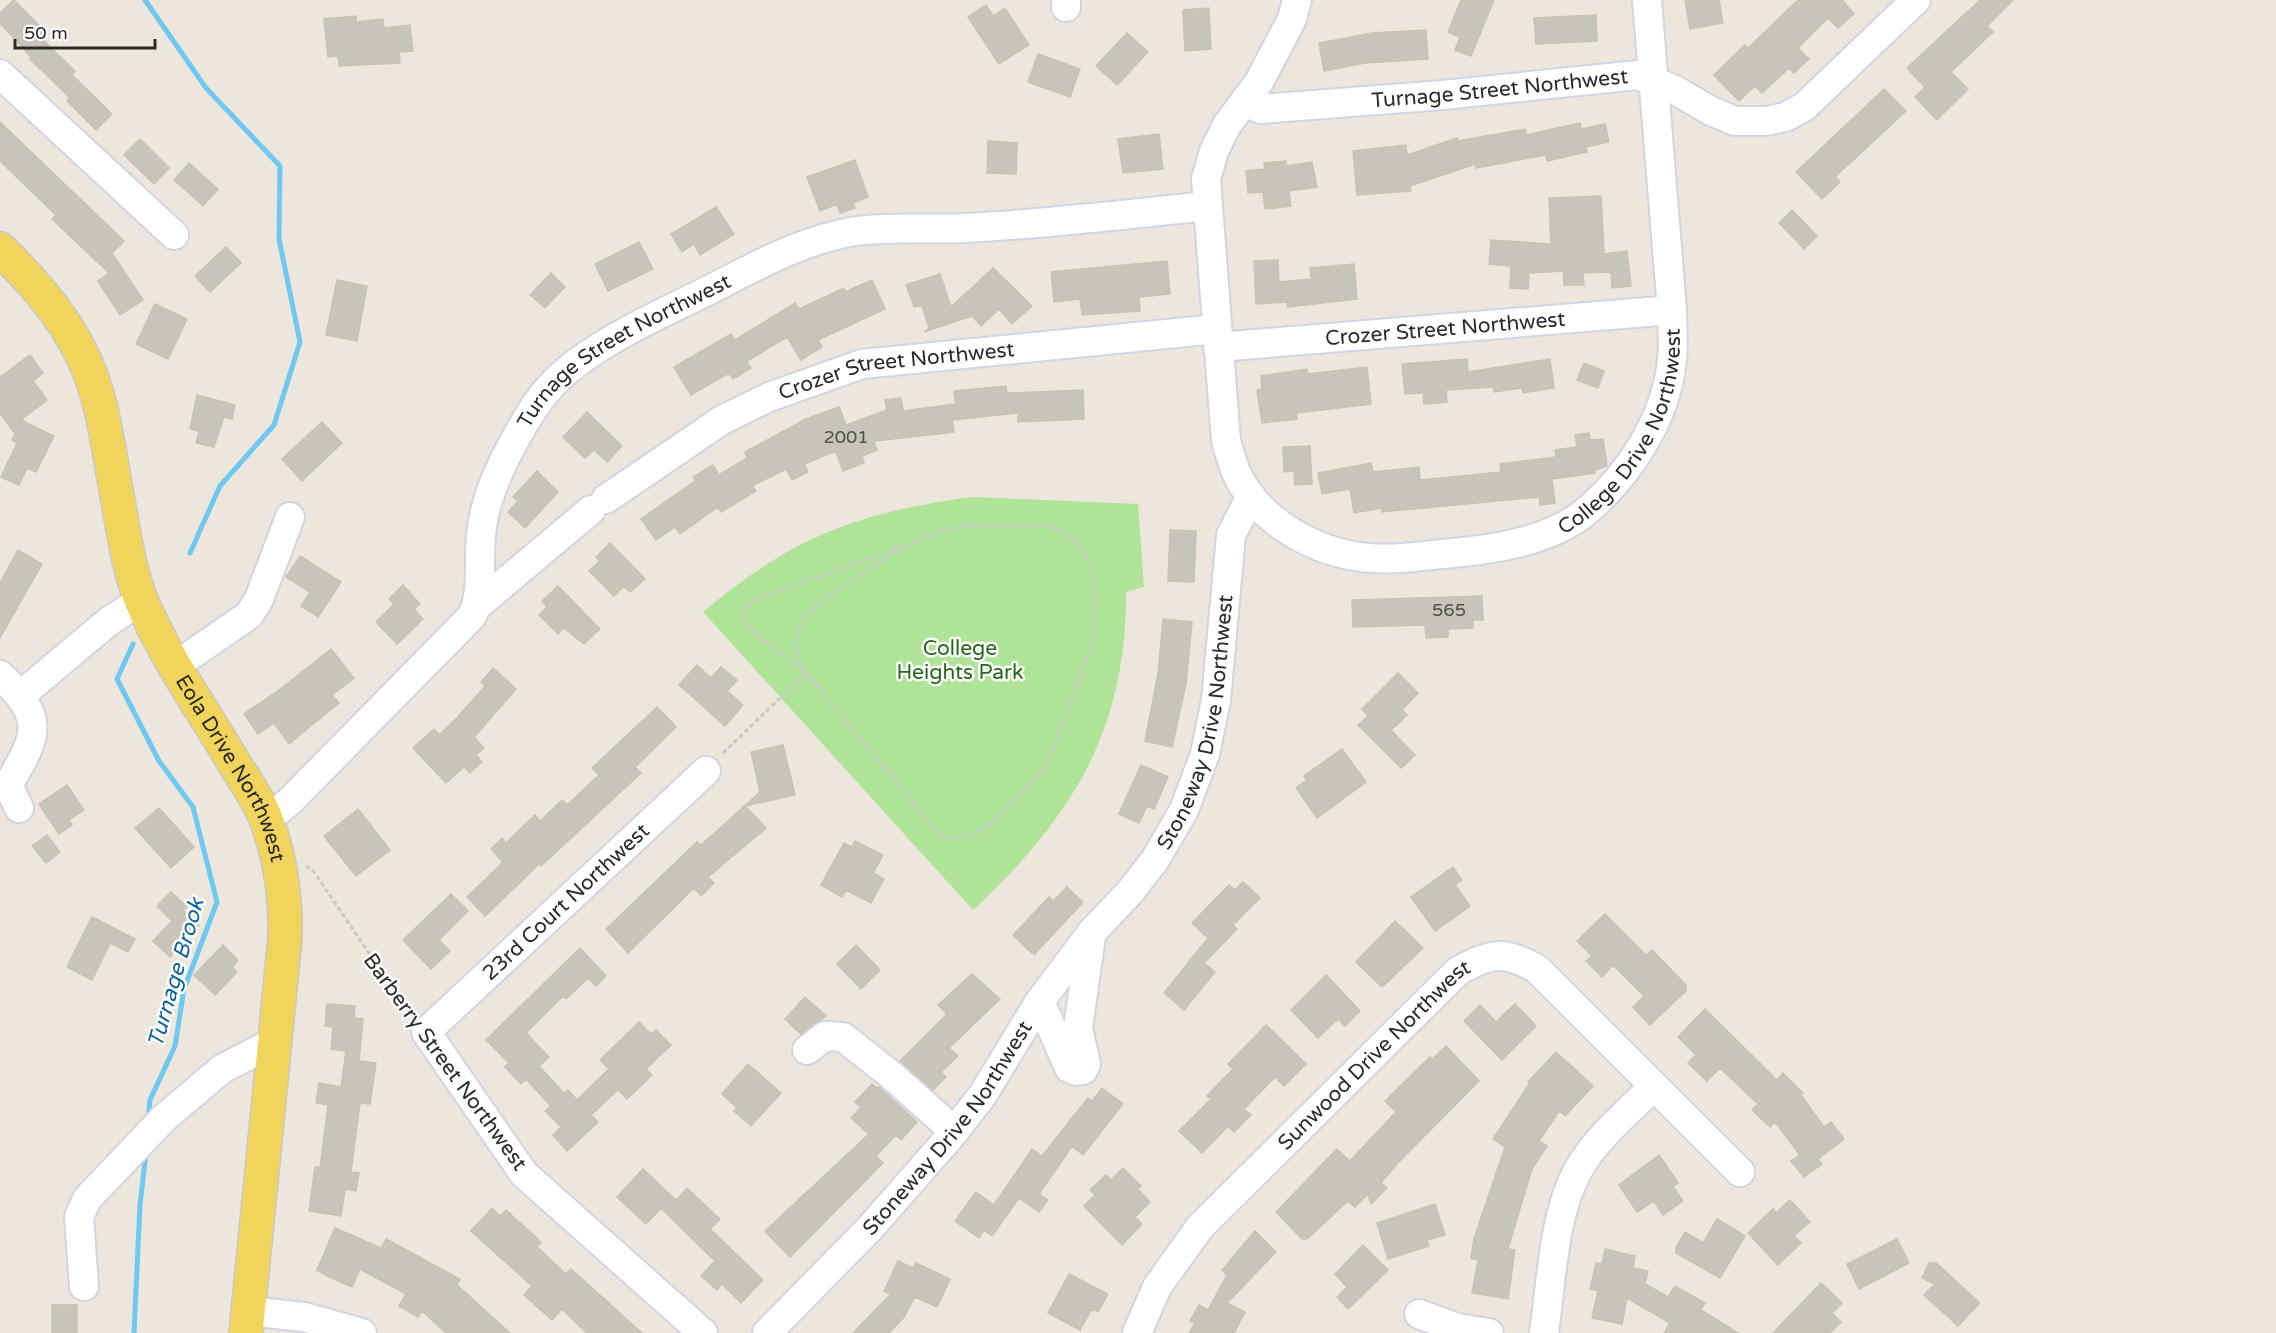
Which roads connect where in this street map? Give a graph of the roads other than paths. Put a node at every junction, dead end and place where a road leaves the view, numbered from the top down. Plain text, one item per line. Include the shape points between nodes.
1 (1297, 0) edge
2 (1647, 0) edge
3 (1916, 0) edge
4 (0, 74) edge
5 (1653, 81) junction
6 (1244, 102) junction
7 (1208, 206) junction
8 (174, 235) dead end
9 (0, 249) edge
10 (1672, 310) junction
11 (1218, 338) junction
12 (1251, 496) junction
13 (290, 517) dead end
14 (141, 600) junction
15 (478, 604) junction
16 (175, 666) junction
17 (0, 675) edge
18 (21, 695) junction
19 (715, 762) road end
20 (19, 808) dead end
21 (267, 820) junction
22 (1092, 932) junction
23 (1040, 1001) junction
24 (426, 1032) joint
25 (274, 1042) junction
26 (807, 1050) dead end
27 (1653, 1088) junction
28 (954, 1131) junction
29 (1740, 1173) dead end
30 (84, 1286) dead end
31 (1419, 1314) dead end
32 (247, 1322) edge
33 (362, 1333) edge
34 (704, 1333) edge
35 (767, 1333) edge
36 (1137, 1333) edge
37 (1489, 1333) edge
38 (1544, 1333) edge

1 - 6 street via 1274,55
2 - 5 street, College Drive Northwest
3 - 5 street, Turnage Street Northwest via 1804,107 1785,117 1767,122 1735,121
4 - 8 street
5 - 6 street, Turnage Street Northwest via 1638,75 1261,109
5 - 10 street, College Drive Northwest
6 - 7 street via 1214,151 1206,179
7 - 11 street
7 - 15 street, Turnage Street Northwest via 966,228 859,230 819,239 779,255 612,338 551,386 511,447 490,493 483,526
9 - 14 main road, Eola Drive Northwest via 27,274 53,307 90,373
10 - 11 street, Crozer Street Northwest
10 - 12 street, College Drive Northwest via 1672,360 1665,397 1653,427 1602,498 1560,527 1531,539 1476,551 1392,558 1355,556 1305,541
11 - 12 street via 1226,441 1236,472
11 - 15 street, Crozer Street Northwest via 862,364 769,397 722,420 599,504
12 - 22 street, Stoneway Drive Northwest via 1231,535 1216,700 1205,754 1184,810 1155,860
13 - 16 street via 259,599 249,615
14 - 16 main road, Eola Drive Northwest
14 - 18 street via 108,622
15 - 21 street, Turnage Street Northwest via 464,627
16 - 21 main road, Eola Drive Northwest
17 - 18 street
18 - 20 street via 35,723 28,753 8,785
19 - 24 street, 23rd Court Northwest
21 - 25 main road, Eola Drive Northwest via 283,883 285,919
22 - 23 street, Stoneway Drive Northwest
22 - 23 street via 1078,1028 1086,1064 1083,1070 1069,1068
23 - 28 street, Stoneway Drive Northwest via 982,1096
24 - 34 street, Barberry Street Northwest via 525,1174
25 - 30 street via 214,1076 164,1118 87,1199 79,1217
25 - 32 main road, Eola Drive Northwest
26 - 28 street via 825,1035 843,1037
27 - 29 street, Sunwood Drive Northwest via 1673,1103
27 - 36 street, Sunwood Drive Northwest via 1538,969 1514,956 1483,957 1458,971 1200,1227 1157,1287
27 - 38 street via 1583,1163 1563,1208
28 - 35 street, Stoneway Drive Northwest via 871,1227
31 - 37 street via 1457,1328
32 - 33 street via 304,1317

